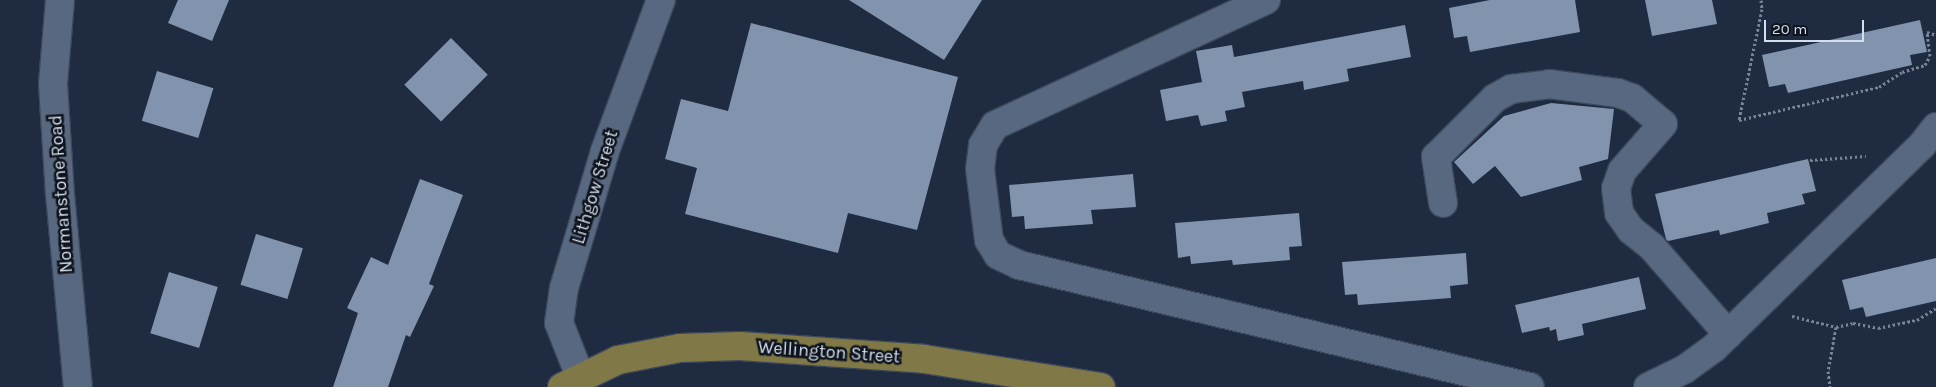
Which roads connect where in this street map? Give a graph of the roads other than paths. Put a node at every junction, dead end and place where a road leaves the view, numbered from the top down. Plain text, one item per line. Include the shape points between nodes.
1 (60, 0) edge
2 (660, 0) edge
3 (1266, 0) edge
4 (1936, 127) edge
5 (1443, 203) dead end
6 (1728, 334) junction
7 (571, 382) edge
8 (78, 387) edge
9 (1100, 387) edge
10 (1530, 387) edge
11 (1648, 387) edge

1 - 8 street, Normanstone Road via 53,84
2 - 7 street, Lithgow Street via 605,151 564,288 559,323
3 - 10 street via 995,125 983,145 980,169 989,240 998,255 1018,264
4 - 6 street via 1922,145
5 - 6 street via 1436,157 1495,98 1511,89 1549,84 1618,93 1632,98 1663,124 1622,171 1616,188 1619,213
6 - 11 street via 1685,369
7 - 9 main road, Wellington Street via 618,360 659,351 740,346 924,359

